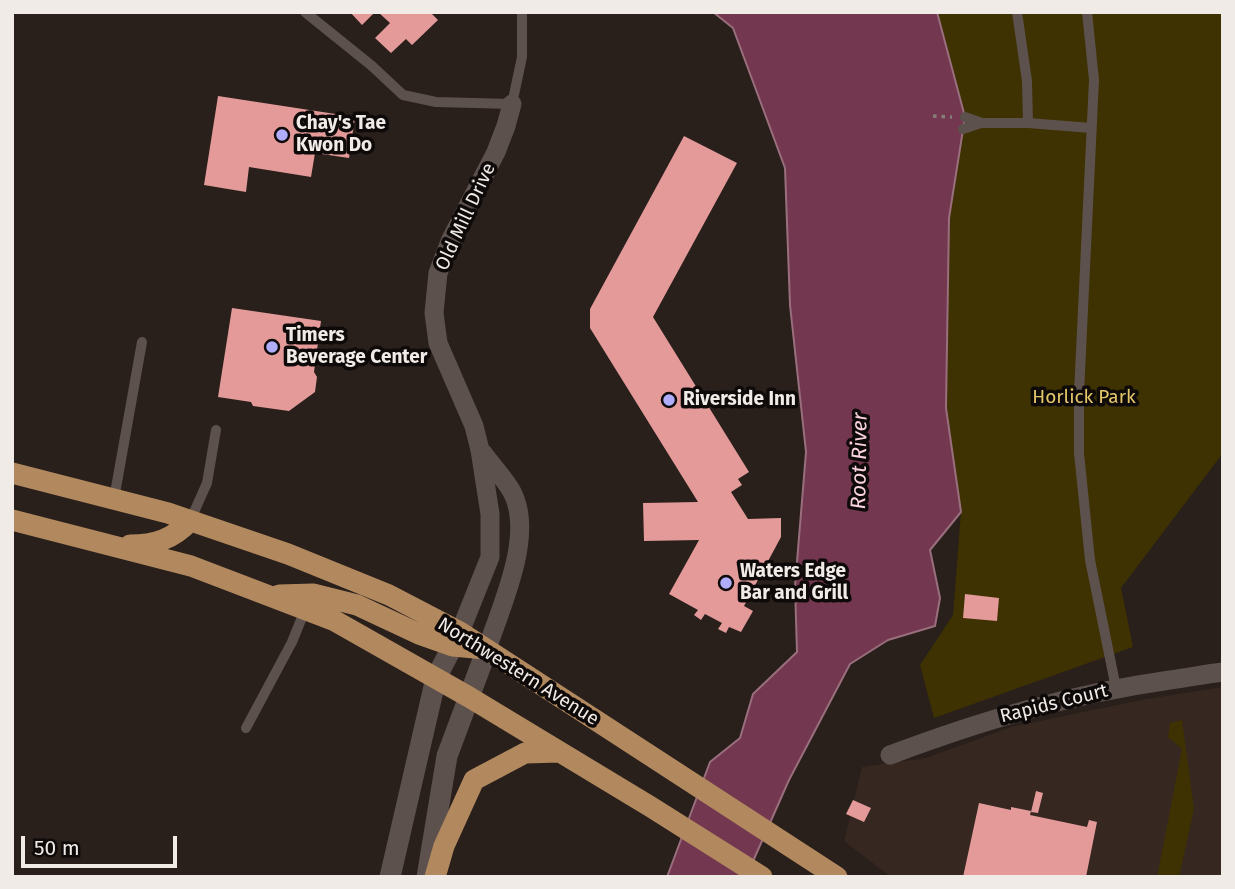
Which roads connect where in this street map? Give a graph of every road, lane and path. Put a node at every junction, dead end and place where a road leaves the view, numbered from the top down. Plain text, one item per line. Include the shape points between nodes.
1 (305, 12) edge
2 (522, 12) edge
3 (1017, 12) edge
4 (1087, 12) edge
5 (512, 104) junction
6 (965, 117) dead end
7 (982, 123) junction
8 (1028, 123) junction
9 (1091, 128) junction
10 (963, 129) dead end
11 (142, 342) dead end
12 (216, 430) dead end
13 (480, 450) junction
14 (12, 472) edge
15 (114, 499) junction
16 (12, 520) edge
17 (190, 521) junction
18 (110, 545) junction
19 (266, 595) junction
20 (305, 610) junction
21 (457, 639) junction
22 (487, 649) junction
23 (1223, 672) edge
24 (436, 678) junction
25 (1116, 688) junction
26 (469, 696) junction
27 (246, 728) dead end
28 (560, 752) junction
29 (890, 755) dead end
30 (390, 877) edge
31 (426, 877) edge
32 (435, 877) edge
33 (762, 877) edge
34 (837, 877) edge

1 - 5 lane via 403,95 436,102
2 - 5 lane via 522,57
3 - 8 lane
4 - 9 lane via 1094,80
5 - 13 street, Old Mill Drive via 496,152 438,273 434,313 438,343
6 - 7 lane
7 - 8 lane
7 - 10 lane
8 - 9 lane
9 - 25 lane via 1079,453 1090,560
11 - 15 lane
12 - 17 lane via 207,483
13 - 21 street, Old Mill Drive via 491,514 490,557
13 - 22 street, Old Mill Drive via 513,493 520,517 517,560
14 - 15 main road, Northwestern Avenue
15 - 17 main road, Northwestern Avenue
16 - 18 main road
17 - 18 main road via 166,540
17 - 21 main road, Northwestern Avenue via 388,595
18 - 19 main road via 191,566
19 - 20 main road
19 - 21 main road via 313,594 357,605 419,634
20 - 24 main road via 335,621
20 - 27 lane
21 - 22 main road
21 - 24 street
22 - 26 street
22 - 34 main road, Northwestern Avenue
23 - 25 street, Rapids Court
24 - 26 main road
24 - 30 street
25 - 29 street, Rapids Court via 954,731
26 - 28 main road
26 - 31 street via 447,756
28 - 32 main road via 525,753 474,780
28 - 33 main road

